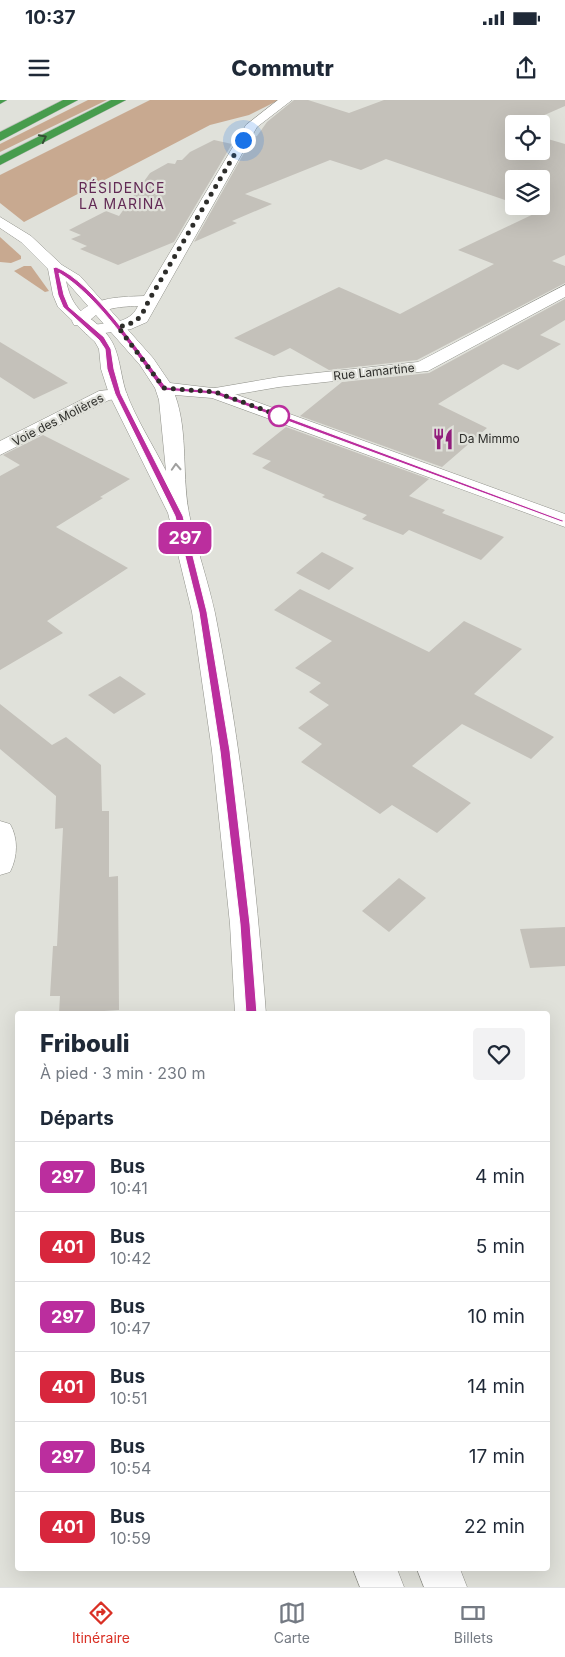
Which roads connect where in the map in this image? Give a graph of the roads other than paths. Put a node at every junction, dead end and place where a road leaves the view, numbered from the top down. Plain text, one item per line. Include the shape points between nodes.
1 (45, 100) edge
2 (72, 100) edge
3 (120, 100) edge
4 (286, 100) edge
5 (33, 106) dead end
6 (0, 137) edge
7 (0, 161) edge
8 (0, 221) edge
9 (56, 268) junction
10 (565, 290) edge
11 (149, 300) junction
12 (99, 307) junction
13 (86, 325) junction
14 (118, 327) junction
15 (124, 389) junction
16 (215, 392) junction
17 (158, 395) junction
18 (0, 449) edge
19 (179, 516) junction
20 (565, 521) edge
21 (0, 831) edge
22 (0, 864) edge
23 (251, 1011) edge
24 (375, 1571) edge
25 (439, 1571) edge
26 (383, 1587) edge
27 (446, 1587) edge

1 - 5 highway
2 - 6 highway
7 -> 3 highway
4 - 11 street via 252,125
8 - 9 street via 26,239
9 - 12 street via 74,279
9 - 13 street via 66,307
10 - 16 street, Rue Lamartine via 422,367
11 - 12 street
11 - 14 street via 141,318
12 - 13 street via 84,314
12 - 14 street
13 - 14 street
13 - 15 street via 108,349 110,369
14 - 17 street
15 - 17 street
15 - 17 street via 137,404
15 - 18 street, Voie des Molières
15 - 19 street
16 - 17 street, Rue Lamartine
16 - 20 street
19 -> 17 street via 175,448
19 - 23 street via 203,612 225,751 245,924
21 - 22 street via 3,836
24 - 26 street
25 - 27 street

